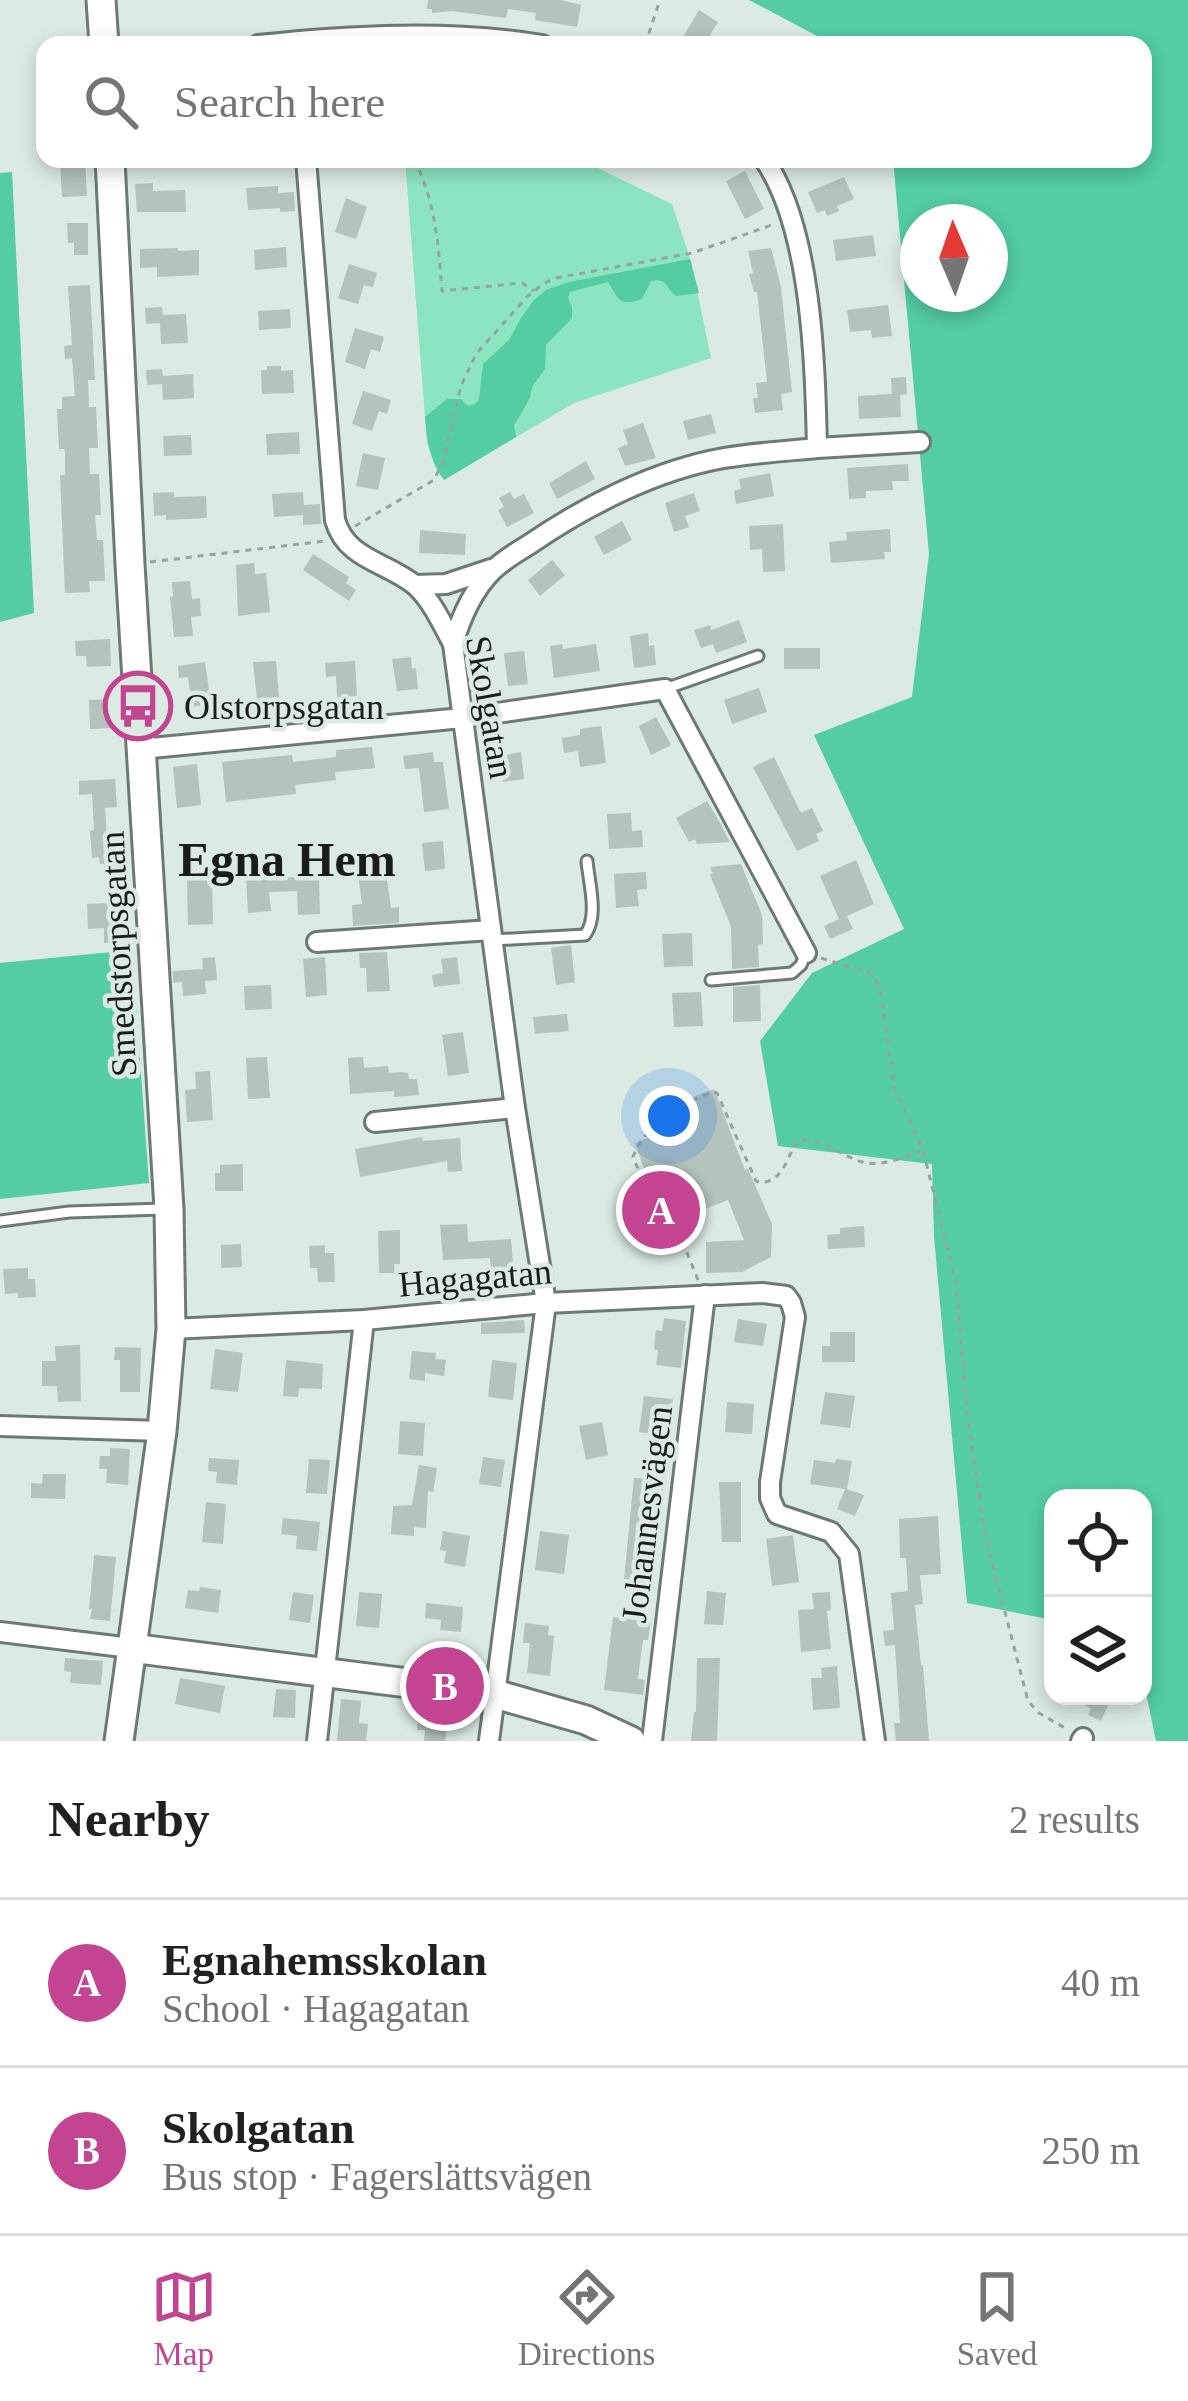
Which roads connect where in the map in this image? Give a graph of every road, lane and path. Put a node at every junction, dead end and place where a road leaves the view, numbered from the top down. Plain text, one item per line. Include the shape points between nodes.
1 (101, 0) edge
2 (660, 0) edge
3 (103, 36) edge
4 (648, 36) edge
5 (110, 168) edge
6 (307, 168) edge
7 (418, 168) edge
8 (770, 168) edge
9 (792, 218) junction
10 (534, 291) junction
11 (920, 442) dead end
12 (817, 448) junction
13 (340, 535) junction
14 (130, 564) junction
15 (496, 567) junction
16 (415, 585) junction
17 (453, 644) junction
18 (758, 656) dead end
19 (665, 689) junction
20 (462, 718) junction
21 (141, 749) junction
22 (587, 861) dead end
23 (492, 935) junction
24 (317, 942) dead end
25 (806, 953) junction
26 (711, 980) dead end
27 (515, 1108) junction
28 (374, 1122) dead end
29 (922, 1150) junction
30 (169, 1209) junction
31 (0, 1221) edge
32 (705, 1295) junction
33 (546, 1303) junction
34 (364, 1320) junction
35 (171, 1329) junction
36 (0, 1426) edge
37 (162, 1431) junction
38 (0, 1632) edge
39 (131, 1648) junction
40 (326, 1672) junction
41 (495, 1694) junction
42 (1082, 1740) edge
43 (119, 1741) edge
44 (317, 1741) edge
45 (489, 1741) edge
46 (631, 1741) edge
47 (652, 1741) edge
48 (875, 1741) edge

1 - 3 street
2 - 4 path
5 - 14 street, Smedstorpsgatan
6 - 13 street
7 - 10 path via 436,215 442,291 521,283
8 - 9 street
9 - 10 path via 692,253 556,278
9 - 12 street
10 - 13 path via 467,370 434,480
11 - 12 street
12 - 15 street via 724,458 653,479
13 - 14 path
13 - 16 street, Skolgatan
14 - 21 street, Smedstorpsgatan
15 - 16 street
15 - 17 street via 460,619
16 - 17 street, Skolgatan
17 - 20 street, Skolgatan
18 - 19 lane
19 - 20 street
19 - 25 street
20 - 21 street
20 - 23 street, Skolgatan
21 - 30 street, Smedstorpsgatan
22 - 23 lane via 592,920 585,935
23 - 24 street
23 - 27 street, Skolgatan
25 - 26 lane via 792,973
25 - 29 path via 876,979 894,1088
27 - 28 street
27 - 33 street, Skolgatan
29 - 32 path via 863,1163 800,1139 765,1184 756,1181 717,1093 674,1109 633,1156 653,1204 670,1210
29 - 42 path via 956,1283 986,1535 1028,1701
30 - 31 lane
30 - 35 street, Smedstorpsgatan
32 - 33 street, Hagagatan
32 - 47 street, Johannesvägen
32 - 48 street, Hagagatan via 762,1293 791,1304 770,1498 777,1514 831,1532 849,1554
33 - 34 street, Hagagatan
33 - 41 street, Skolgatan
34 - 35 street, Hagagatan
34 - 40 street
35 - 37 street, Smedstorpsgatan
36 - 37 street
37 - 39 street, Smedstorpsgatan
38 - 39 street
39 - 40 street
39 - 43 street, Smedstorpsgatan
40 - 41 street
40 - 44 street
41 - 45 street, Skolgatan
41 - 46 street

